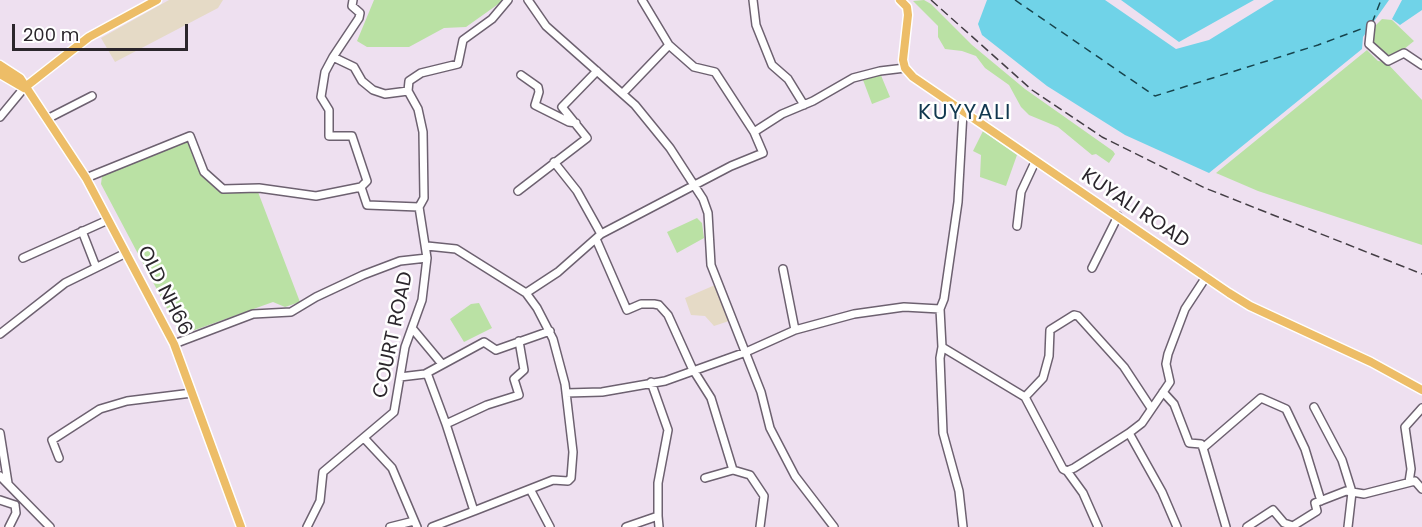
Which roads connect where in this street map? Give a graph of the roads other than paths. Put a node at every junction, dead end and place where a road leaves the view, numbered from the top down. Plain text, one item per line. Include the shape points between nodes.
1 (158, 0) edge
2 (353, 0) edge
3 (508, 0) edge
4 (528, 0) edge
5 (642, 0) edge
6 (753, 0) edge
7 (900, 0) edge
8 (908, 4) edge
9 (1371, 25) dead end
10 (669, 45) junction
11 (333, 57) junction
12 (0, 65) edge
13 (1422, 65) edge
14 (905, 68) junction
15 (597, 70) junction
16 (0, 74) edge
17 (521, 75) dead end
18 (24, 88) junction
19 (408, 91) junction
20 (623, 93) junction
21 (92, 96) dead end
22 (802, 102) junction
23 (963, 112) junction
24 (0, 117) edge
25 (47, 119) junction
26 (576, 123) junction
27 (754, 132) junction
28 (554, 162) junction
29 (1035, 162) junction
30 (86, 178) junction
31 (361, 187) junction
32 (696, 187) junction
33 (518, 191) dead end
34 (419, 207) junction
35 (1118, 216) junction
36 (108, 220) junction
37 (1017, 226) dead end
38 (82, 231) junction
39 (599, 237) junction
40 (427, 246) junction
41 (126, 253) junction
42 (23, 258) dead end
43 (427, 258) junction
44 (96, 267) junction
45 (1092, 268) dead end
46 (783, 269) dead end
47 (1206, 277) junction
48 (526, 293) junction
49 (940, 309) junction
50 (412, 328) junction
51 (795, 330) junction
52 (550, 331) junction
53 (0, 334) edge
54 (519, 341) junction
55 (174, 344) junction
56 (942, 347) junction
57 (746, 352) junction
58 (442, 364) junction
59 (693, 372) junction
60 (427, 373) junction
61 (400, 378) junction
62 (651, 382) junction
63 (1422, 390) edge
64 (1163, 392) junction
65 (192, 393) junction
66 (566, 393) junction
67 (1025, 397) junction
68 (1314, 407) dead end
69 (1151, 408) junction
70 (1422, 408) edge
71 (446, 424) junction
72 (0, 433) edge
73 (1129, 433) junction
74 (364, 438) junction
75 (1203, 448) junction
76 (2, 453) edge
77 (58, 458) dead end
78 (733, 470) junction
79 (1067, 471) junction
80 (0, 476) edge
81 (705, 478) dead end
82 (1409, 482) junction
83 (8, 483) junction
84 (530, 489) junction
85 (1422, 489) edge
86 (1352, 492) junction
87 (23, 497) junction
88 (0, 500) edge
89 (1321, 501) junction
90 (15, 505) junction
91 (474, 511) junction
92 (657, 516) junction
93 (416, 524) edge
94 (446, 524) edge
95 (831, 526) edge
96 (9, 527) edge
97 (50, 527) edge
98 (241, 527) edge
99 (307, 527) edge
100 (390, 527) edge
101 (432, 527) edge
102 (550, 527) edge
103 (626, 527) edge
104 (659, 527) edge
105 (760, 527) edge
106 (963, 527) edge
107 (1098, 527) edge
108 (1177, 527) edge
109 (1226, 527) edge
110 (1247, 527) edge
111 (1348, 527) edge

1 - 18 main road via 89,37
2 - 11 street via 359,18
3 - 19 street via 492,20 463,40 458,64 414,77 409,81
4 - 15 street via 546,26
5 - 10 street
6 - 22 street via 756,25 772,65 788,79
7 - 8 main road
8 - 14 main road via 903,46
9 - 13 street via 1369,44 1388,61 1404,53
10 - 20 street
10 - 27 street via 694,67 715,72
11 - 19 street via 354,67 373,90 385,94
11 - 31 street via 321,97 330,118 329,136 348,134 354,140 367,181
12 - 18 main road, OLD NH66 via 20,78
14 - 22 street via 853,78
14 - 23 main road, KUYALI ROAD
15 - 20 street
15 - 26 street via 562,107
16 - 18 main road, OLD NH66
17 - 26 street via 538,87 535,105
18 - 24 street
18 - 25 main road, OLD NH66
19 - 34 street via 423,132 424,198
20 - 32 street via 658,132
21 - 25 street
22 - 27 street
23 - 29 main road, KUYALI ROAD
23 - 49 street via 958,202
25 - 30 main road, OLD NH66
26 - 28 street via 587,138
27 - 32 street via 763,153
28 - 33 street
28 - 39 street via 577,191
29 - 35 main road, KUYALI ROAD
29 - 37 street via 1021,192
30 - 31 street via 190,136 204,172 223,189 259,188 316,196
30 - 36 main road, OLD NH66
31 - 34 street via 367,205
32 - 39 street
32 - 57 street via 707,207 709,253 715,279
34 - 40 street, COURT ROAD
35 - 45 street
35 - 47 main road, KUYALI ROAD
36 - 38 street
36 - 41 main road, OLD NH66
38 - 42 street
38 - 44 street
39 - 48 street
39 - 59 street via 627,310 641,304 662,308
40 - 43 street, COURT ROAD
40 - 48 street via 456,249
41 - 44 street
41 - 55 main road, OLD NH66
43 - 50 street, COURT ROAD via 422,300
43 - 55 street via 400,261 363,275 291,312 253,314
44 - 53 street via 42,298
46 - 51 street
47 - 63 main road, KUYALI ROAD via 1250,306 1322,337
47 - 64 street via 1185,309 1168,354 1170,382
48 - 52 street
49 - 51 street via 914,306 874,311
49 - 56 street
50 - 58 street
50 - 61 street, COURT ROAD
51 - 57 street
52 - 54 street
52 - 66 street
54 - 58 street via 496,350 484,342
54 - 71 street via 524,370 514,379 519,395
55 - 65 main road, OLD NH66
56 - 67 street
56 - 106 street via 943,433 959,491
57 - 59 street
57 - 95 street via 779,448
58 - 60 street
59 - 62 street
59 - 78 street via 718,415
60 - 61 street
60 - 71 street
61 - 74 street, COURT ROAD via 394,412
62 - 66 street via 602,392
62 - 92 street via 668,430 658,483
64 - 69 street
64 - 75 street via 1174,404 1189,443 1201,444
65 - 77 street via 127,401 100,409 52,440
65 - 98 main road, OLD NH66
66 - 84 street via 572,474 568,481 552,480
67 - 69 street via 1043,378 1050,330 1074,315 1124,366
67 - 79 street
68 - 86 street via 1342,460
69 - 73 street via 1142,423
70 - 82 street via 1405,427
71 - 91 street
72 - 76 street
73 - 79 street
73 - 108 street
74 - 93 street via 392,468
74 - 99 street, COURT ROAD via 323,472 320,501
75 - 89 street via 1261,398 1286,409 1305,449
75 - 109 street
76 - 83 street
78 - 81 street
78 - 105 street via 750,475 760,486 764,496
79 - 107 street via 1083,493
80 - 83 street
82 - 85 street via 1419,483
82 - 86 street via 1364,494
83 - 87 street
84 - 91 street
84 - 102 street
86 - 89 street
86 - 111 street
87 - 90 street
87 - 97 street
88 - 90 street
89 - 110 street via 1315,503 1317,511 1293,526 1284,523 1273,510
90 - 96 street via 16,513
91 - 94 street
92 - 103 street
92 - 104 street
93 - 100 street
94 - 101 street

